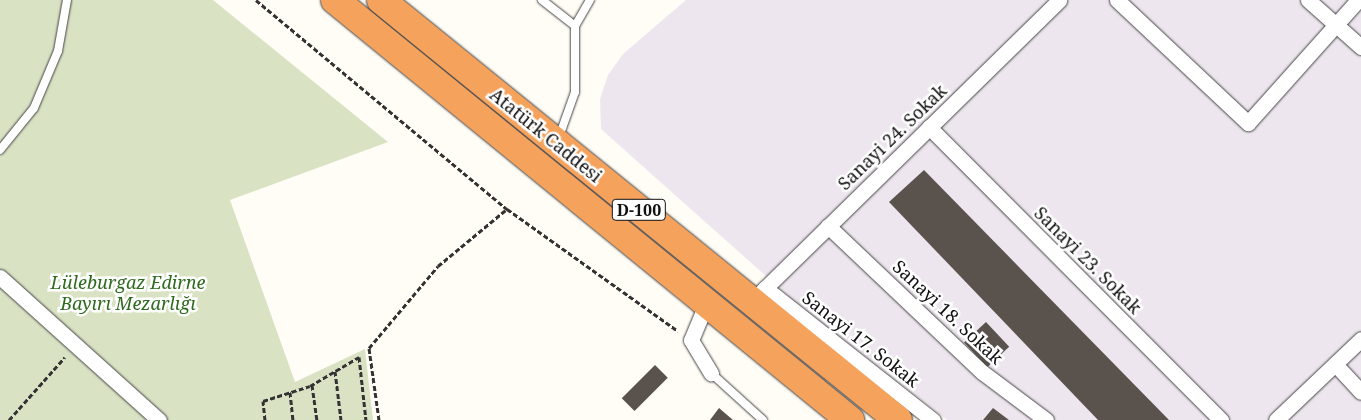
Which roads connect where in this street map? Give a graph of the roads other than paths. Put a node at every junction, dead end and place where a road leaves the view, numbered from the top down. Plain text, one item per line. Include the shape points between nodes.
1 (67, 0) edge
2 (335, 0) edge
3 (381, 0) edge
4 (542, 0) edge
5 (590, 0) edge
6 (1059, 0) edge
7 (1117, 0) edge
8 (1308, 0) edge
9 (1358, 0) edge
10 (1336, 24) junction
11 (575, 26) junction
12 (1361, 47) edge
13 (929, 127) junction
14 (556, 144) junction
15 (0, 150) edge
16 (828, 226) junction
17 (0, 277) edge
18 (759, 295) junction
19 (707, 302) junction
20 (1361, 339) edge
21 (1335, 364) junction
22 (711, 373) joint
23 (1361, 392) edge
24 (159, 420) edge
25 (763, 420) edge
26 (850, 420) edge
27 (898, 420) edge
28 (933, 420) edge
29 (1046, 420) edge
30 (1221, 420) edge
31 (1276, 420) edge

1 - 15 lane via 58,51 34,108
2 - 19 highway, Atatürk Caddesi / D-100
3 - 14 highway, Atatürk Caddesi / D-100
4 - 11 lane
5 - 11 lane
6 - 13 street, Sanayi 24. Sokak
7 - 10 street via 1248,123
8 - 10 street
9 - 10 street
10 - 12 street
11 - 14 lane via 575,92
13 - 16 street, Sanayi 24. Sokak
13 - 30 street, Sanayi 23. Sokak
14 - 18 highway, Atatürk Caddesi / D-100
16 - 18 street, Sanayi 24. Sokak
16 - 29 street, Sanayi 18. Sokak via 982,372
17 - 24 street
18 - 27 highway, Atatürk Caddesi / D-100
18 - 28 street, Sanayi 17. Sokak
19 - 22 street via 690,340
19 - 26 highway, Atatürk Caddesi / D-100
20 - 21 street
21 - 23 street
21 - 31 street
22 - 25 lane

